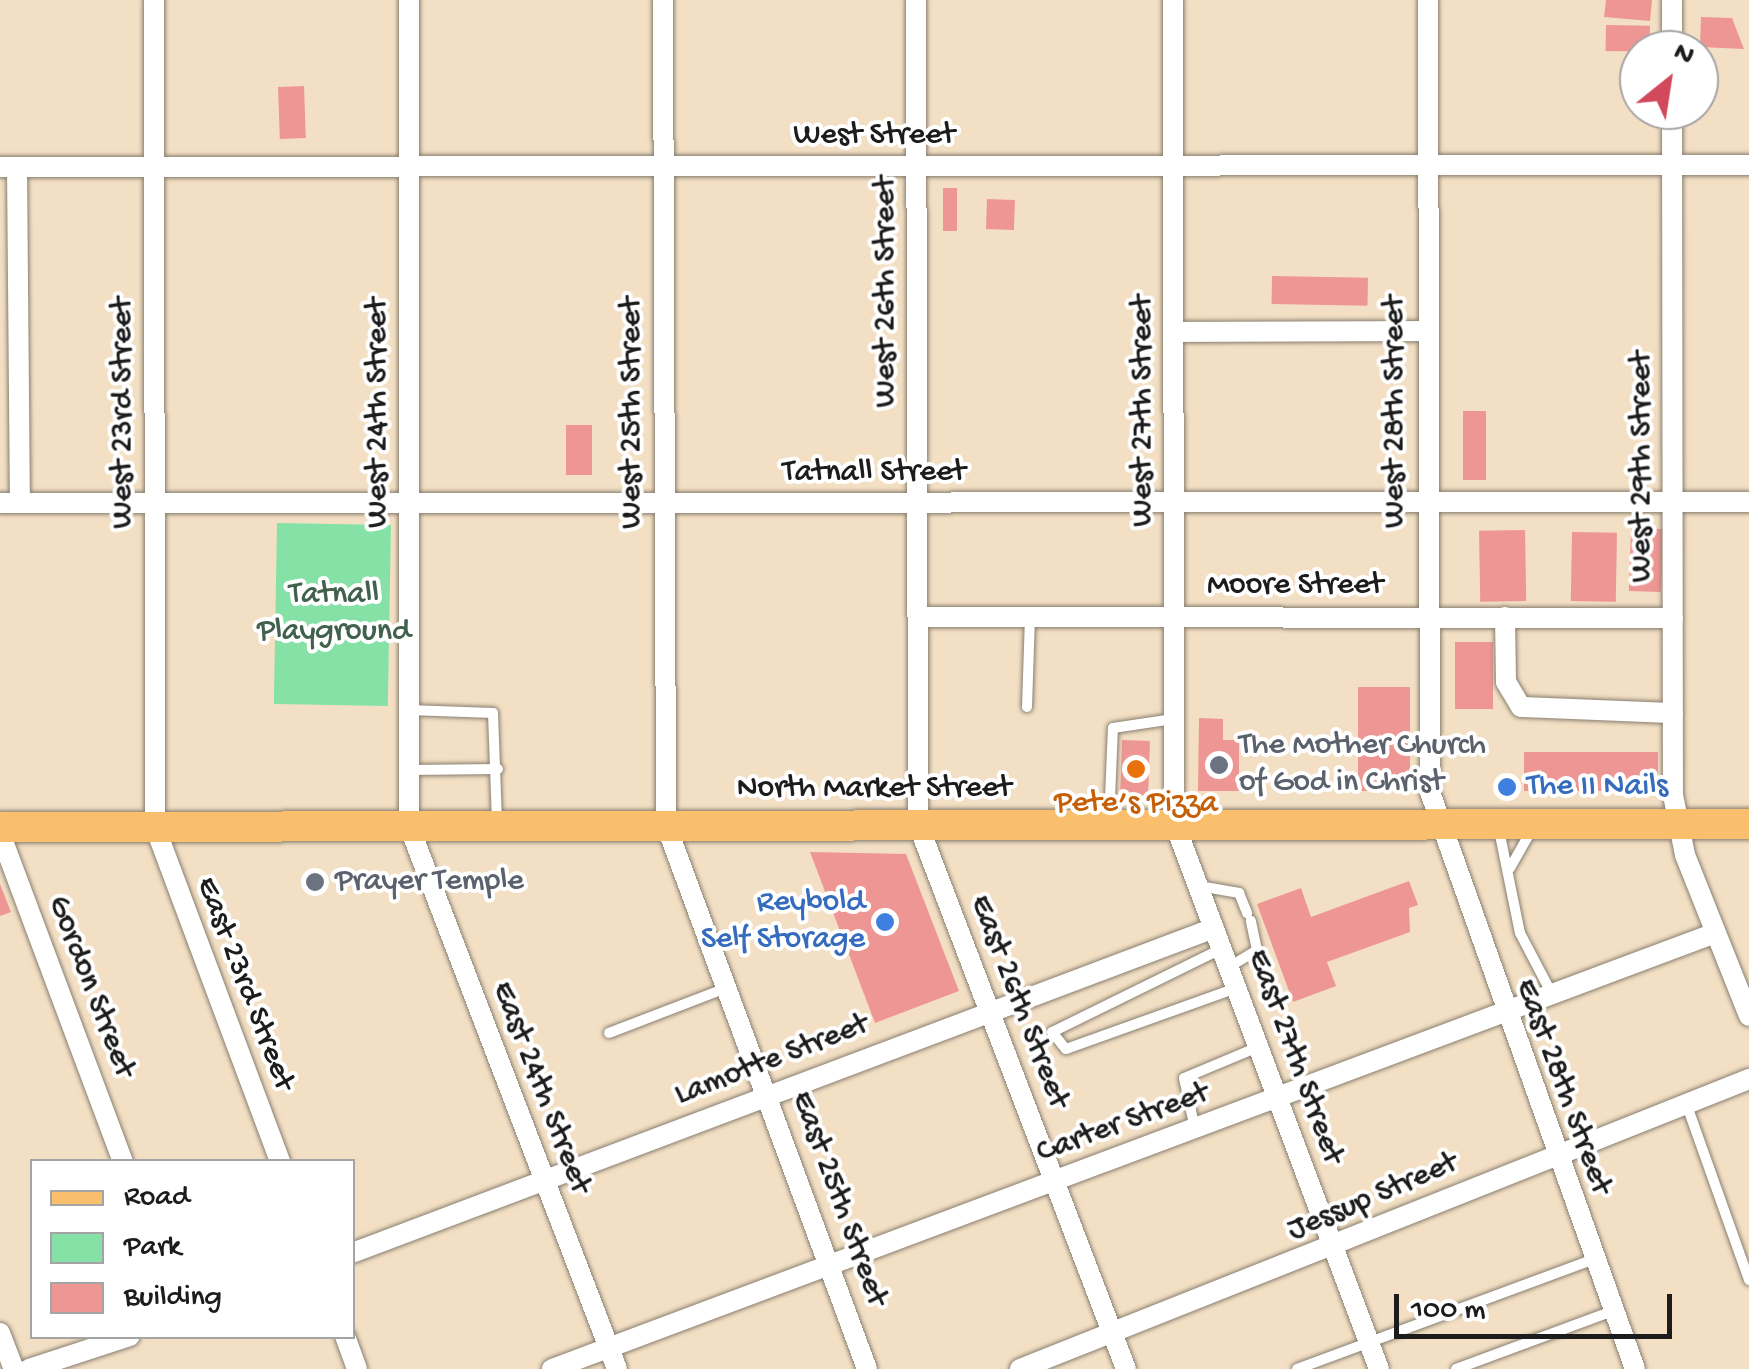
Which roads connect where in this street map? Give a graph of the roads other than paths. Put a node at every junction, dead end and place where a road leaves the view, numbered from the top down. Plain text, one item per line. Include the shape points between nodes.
1 (154, 0) edge
2 (408, 0) edge
3 (663, 0) edge
4 (916, 0) edge
5 (1172, 0) edge
6 (1428, 0) edge
7 (1672, 0) edge
8 (1672, 30) edge
9 (1672, 130) edge
10 (1425, 161) junction
11 (1749, 164) edge
12 (1173, 165) junction
13 (1672, 165) junction
14 (409, 166) junction
15 (663, 166) junction
16 (917, 166) junction
17 (9, 167) edge
18 (154, 167) junction
19 (1426, 331) junction
20 (1174, 332) junction
21 (1427, 501) junction
22 (1174, 502) junction
23 (1672, 502) junction
24 (1749, 502) edge
25 (154, 503) junction
26 (409, 503) junction
27 (663, 503) junction
28 (918, 503) junction
29 (10, 504) edge
30 (1427, 615) junction
31 (918, 617) junction
32 (1030, 617) junction
33 (1174, 617) junction
34 (1506, 617) junction
35 (1673, 618) junction
36 (1027, 706) dead end
37 (410, 710) junction
38 (1673, 714) junction
39 (1174, 718) junction
40 (498, 769) junction
41 (410, 770) junction
42 (1109, 822) junction
43 (1174, 822) junction
44 (918, 824) junction
45 (1435, 824) junction
46 (1496, 824) junction
47 (1541, 824) junction
48 (1676, 824) junction
49 (1749, 824) edge
50 (410, 826) junction
51 (497, 826) junction
52 (666, 826) junction
53 (155, 827) junction
54 (0, 830) edge
55 (1510, 869) junction
56 (1198, 886) junction
57 (1214, 928) junction
58 (1715, 933) junction
59 (1226, 958) junction
60 (728, 988) junction
61 (1237, 988) junction
62 (1553, 996) junction
63 (990, 1010) junction
64 (1503, 1016) junction
65 (1749, 1016) edge
66 (609, 1034) dead end
67 (1258, 1047) junction
68 (1749, 1080) edge
69 (769, 1096) junction
70 (1277, 1098) junction
71 (1686, 1104) junction
72 (1195, 1129) junction
73 (1554, 1154) junction
74 (122, 1159) edge
75 (279, 1159) edge
76 (542, 1180) junction
77 (1054, 1181) junction
78 (1334, 1248) junction
79 (355, 1252) edge
80 (1594, 1259) junction
81 (828, 1264) junction
82 (1749, 1280) edge
83 (1613, 1311) junction
84 (0, 1333) edge
85 (1114, 1335) junction
86 (121, 1339) edge
87 (346, 1339) edge
88 (1368, 1342) junction
89 (610, 1348) junction
90 (14, 1369) edge
91 (28, 1369) edge
92 (356, 1369) edge
93 (552, 1369) edge
94 (617, 1369) edge
95 (867, 1369) edge
96 (1020, 1369) edge
97 (1126, 1369) edge
98 (1297, 1369) edge
99 (1379, 1369) edge
100 (1456, 1369) edge
101 (1635, 1369) edge

1 - 18 street, West 23rd Street
2 - 14 street, West 24th Street
3 - 15 street, West 25th Street
4 - 16 street, West 26th Street
5 - 12 street, West 27th Street
6 - 10 street, West 28th Street
7 - 8 street
9 - 13 street, West 29th Street
10 - 12 street, West Street
10 - 13 street, West Street
10 - 19 street, West 28th Street
11 - 13 street, West Street
12 - 16 street, West Street
12 - 20 street, West 27th Street
13 - 23 street, West 29th Street
14 - 15 street, West Street
14 - 18 street, West Street
14 - 26 street, West 24th Street
15 - 16 street, West Street
15 - 27 street, West 25th Street
16 - 28 street, West 26th Street
17 - 18 street, West Street
17 - 29 street
18 - 25 street, West 23rd Street
19 - 20 street
19 - 21 street, West 28th Street
20 - 22 street, West 27th Street
21 - 22 street, Tatnall Street
21 - 23 street, Tatnall Street
21 - 30 street, West 28th Street
22 - 28 street, Tatnall Street
22 - 33 street, West 27th Street
23 - 24 street, Tatnall Street
23 - 35 street, West 29th Street
25 - 26 street, Tatnall Street
25 - 29 street, Tatnall Street
25 - 53 street, West 23rd Street
26 - 27 street, Tatnall Street
26 - 37 street, West 24th Street
27 - 28 street, Tatnall Street
27 - 52 street, West 25th Street
28 - 31 street, West 26th Street
30 - 33 street, Moore Street
30 - 34 street, Moore Street
30 - 45 street, West 28th Street
31 - 32 street, Moore Street
31 - 44 street, West 26th Street
32 - 33 street, Moore Street
32 - 36 lane
33 - 39 street, West 27th Street
34 - 35 street, Moore Street
34 - 38 street via 1506,682 1521,707
35 - 38 street, West 29th Street
37 - 40 lane via 492,713
37 - 41 street, West 24th Street
38 - 48 street, West 29th Street
39 - 42 lane via 1114,728
39 - 43 street, West 27th Street
40 - 41 lane
40 - 51 lane
41 - 50 street, West 24th Street
42 - 43 main road, North Market Street
42 - 44 main road, North Market Street
43 - 45 main road, North Market Street
43 - 56 street, East 27th Street
44 - 52 main road, North Market Street
44 - 63 street, East 26th Street
45 - 46 main road, North Market Street
45 - 64 street, East 28th Street
46 - 47 main road, North Market Street
46 - 55 lane
47 - 48 main road, North Market Street
47 - 55 lane
48 - 49 main road, North Market Street
48 - 58 street, West 29th Street
50 - 51 main road, North Market Street
50 - 53 main road, North Market Street
50 - 76 street, East 24th Street
51 - 52 main road, North Market Street
52 - 60 street, East 25th Street
53 - 54 main road, North Market Street
53 - 75 street, East 23rd Street
54 - 74 street, Gordon Street
55 - 62 lane via 1520,933
56 - 57 street, East 27th Street
56 - 59 lane via 1238,893 1249,917 1257,950
57 - 59 street, East 27th Street
57 - 63 street, Lamotte Street
58 - 62 street, Carter Street
58 - 65 street, West 29th Street
59 - 61 street, East 27th Street
59 - 61 lane via 1052,1032 1066,1048
60 - 66 lane
60 - 69 street, East 25th Street
61 - 67 street, East 27th Street
62 - 64 street, Carter Street
63 - 69 street, Lamotte Street
63 - 77 street, East 26th Street
64 - 70 street, Carter Street
64 - 73 street, East 28th Street
67 - 70 street, East 27th Street
67 - 72 lane via 1184,1078
68 - 71 street, Jessup Street
69 - 76 street, Lamotte Street
69 - 81 street, East 25th Street
70 - 72 street, Carter Street
70 - 78 street, East 27th Street
71 - 73 street, Jessup Street
71 - 82 lane
72 - 77 street, Carter Street
73 - 78 street, Jessup Street
73 - 80 street, East 28th Street
76 - 79 street, Lamotte Street
76 - 89 street, East 24th Street
77 - 81 street, Carter Street
77 - 85 street, East 26th Street
78 - 85 street, Jessup Street
78 - 88 street, East 27th Street
80 - 83 street, East 28th Street
80 - 88 lane
81 - 89 street, Carter Street
81 - 95 street, East 25th Street
83 - 100 lane
83 - 101 street, East 28th Street
84 - 90 street
85 - 96 street, Jessup Street
85 - 97 street, East 26th Street
86 - 91 street
87 - 92 street
88 - 98 lane
88 - 99 street, East 27th Street
89 - 93 street, Carter Street
89 - 94 street, East 24th Street

